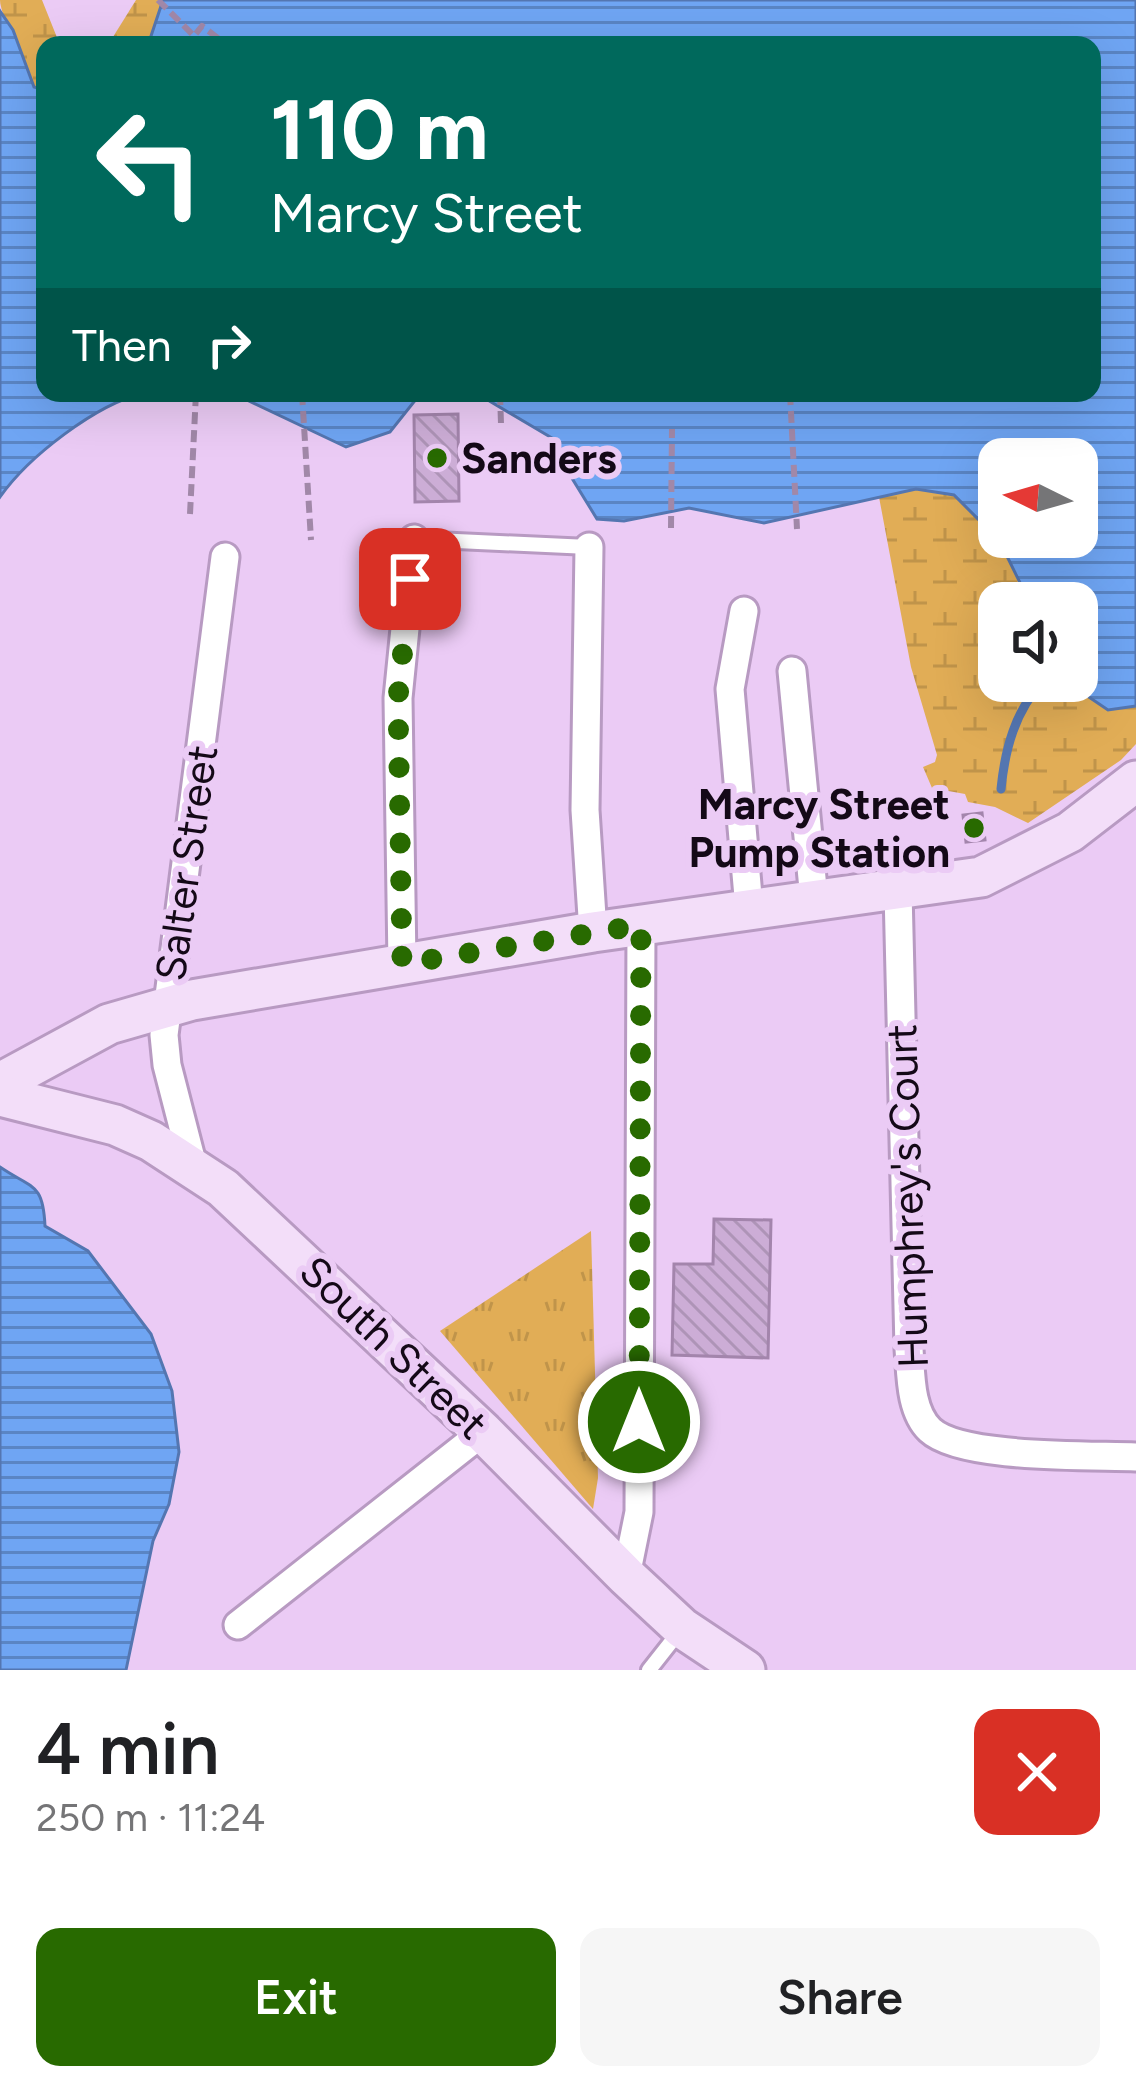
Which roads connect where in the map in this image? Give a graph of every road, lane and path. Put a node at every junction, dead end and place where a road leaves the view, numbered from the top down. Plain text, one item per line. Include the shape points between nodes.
1 (158, 0) edge
2 (194, 36) edge
3 (196, 402) edge
4 (303, 402) edge
5 (500, 402) edge
6 (790, 402) edge
7 (501, 424) dead end
8 (672, 429) dead end
9 (190, 514) dead end
10 (671, 528) dead end
11 (796, 529) dead end
12 (414, 539) joint
13 (311, 541) dead end
14 (589, 548) joint
15 (224, 557) dead end
16 (744, 610) dead end
17 (792, 670) dead end
18 (1136, 781) edge
19 (898, 891) junction
20 (814, 899) junction
21 (749, 908) junction
22 (641, 925) junction
23 (593, 932) junction
24 (402, 964) junction
25 (167, 1005) junction
26 (0, 1083) edge
27 (0, 1096) edge
28 (194, 1166) junction
29 (483, 1432) junction
30 (1136, 1456) edge
31 (626, 1576) junction
32 (238, 1624) dead end
33 (682, 1628) junction
34 (730, 1666) edge
35 (649, 1670) edge

1 - 2 path
3 - 9 path
4 - 13 path
5 - 7 path
6 - 11 path
8 - 10 path
12 - 14 lane
12 - 24 street via 398,698
14 - 23 street via 585,810
15 - 25 street, Salter Street
16 - 21 street via 730,689
17 - 20 street
18 - 19 main road via 1018,861 981,877
19 - 20 main road
19 - 30 street, Humphrey's Court via 909,1349 920,1418 962,1445
20 - 21 main road
21 - 22 main road
22 - 23 main road
22 - 31 street via 639,1512
23 - 24 main road
24 - 25 main road
25 - 26 main road via 76,1038
25 - 28 street, Salter Street via 166,1065
27 - 28 main road, South Street via 115,1125
28 - 29 main road, South Street
29 - 31 main road, South Street
29 - 32 street
31 - 33 main road, South Street
33 - 34 main road, South Street
33 - 35 lane

